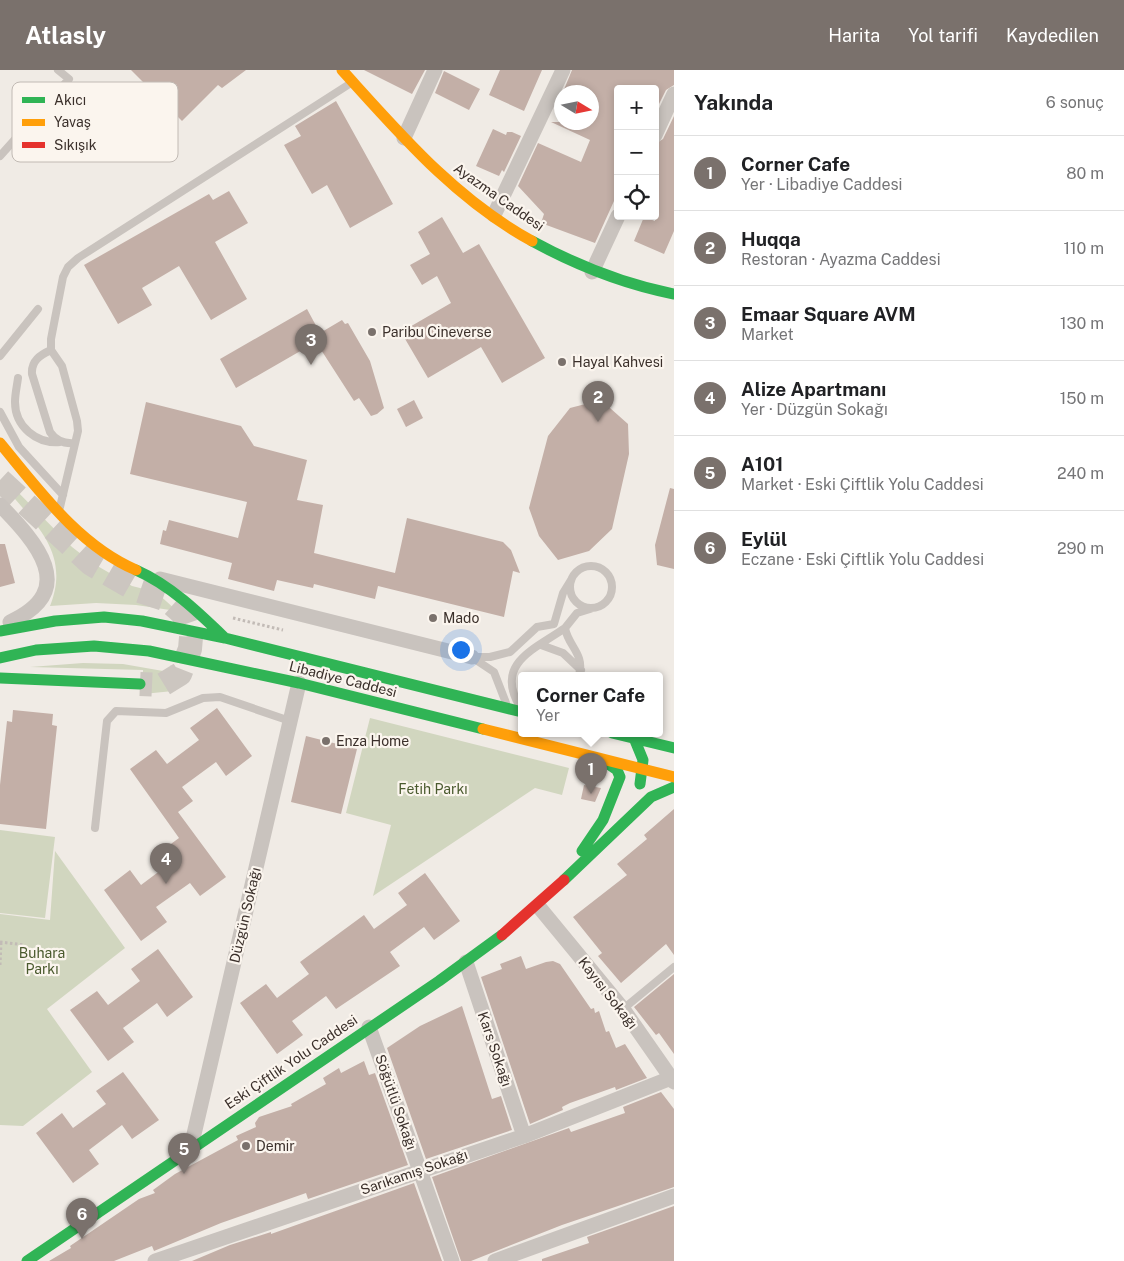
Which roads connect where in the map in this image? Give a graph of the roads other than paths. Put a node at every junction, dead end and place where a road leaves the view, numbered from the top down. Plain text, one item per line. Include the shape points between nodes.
1 (58, 70) edge
2 (342, 70) edge
3 (435, 70) edge
4 (563, 70) edge
5 (66, 82) edge
6 (353, 82) junction
7 (674, 94) edge
8 (657, 130) edge
9 (404, 138) junction
10 (12, 143) edge
11 (0, 156) edge
12 (494, 215) junction
13 (616, 220) edge
14 (592, 272) junction
15 (674, 294) edge
16 (38, 309) dead end
17 (51, 350) junction
18 (0, 356) edge
19 (18, 378) dead end
20 (0, 412) edge
21 (61, 442) junction
22 (0, 443) edge
23 (75, 443) junction
24 (62, 495) junction
25 (0, 505) edge
26 (59, 512) junction
27 (155, 578) junction
28 (571, 580) junction
29 (590, 609) junction
30 (0, 627) edge
31 (565, 628) junction
32 (0, 631) edge
33 (226, 638) junction
34 (541, 645) junction
35 (472, 657) junction
36 (0, 658) edge
37 (579, 672) edge
38 (580, 672) edge
39 (0, 678) edge
40 (299, 683) junction
41 (140, 684) tunnel mouth
42 (518, 704) edge
43 (508, 708) junction
44 (518, 710) edge
45 (290, 721) junction
46 (630, 737) edge
47 (634, 738) junction
48 (668, 746) edge
49 (643, 752) junction
50 (604, 761) junction
51 (630, 766) junction
52 (644, 770) junction
53 (620, 777) junction
54 (674, 777) edge
55 (674, 787) edge
56 (95, 828) dead end
57 (618, 831) junction
58 (564, 880) junction
59 (539, 907) junction
60 (466, 962) junction
61 (674, 967) edge
62 (623, 1008) junction
63 (369, 1028) junction
64 (672, 1080) edge
65 (524, 1136) junction
66 (191, 1147) junction
67 (420, 1170) junction
68 (674, 1196) edge
69 (27, 1261) edge
70 (155, 1261) edge
71 (452, 1261) edge
72 (495, 1261) edge

1 - 5 lane via 69,79
2 - 6 main road, Ayazma Caddesi
3 - 9 street
4 - 12 street
6 - 9 main road, Ayazma Caddesi
6 - 17 lane via 78,258 63,277 52,325
7 - 8 street
9 - 12 main road, Ayazma Caddesi via 452,185
10 - 11 lane
12 - 14 main road, Ayazma Caddesi via 532,240
13 - 14 street
14 - 15 main road, Ayazma Caddesi via 652,291
16 - 18 lane
17 - 21 lane via 31,368 50,432
17 - 23 lane via 62,366 78,421
19 - 21 lane via 15,403 22,424 31,435 42,441
20 - 24 lane via 20,447
21 - 23 lane
22 - 26 main road
23 - 24 lane
24 - 26 lane
25 - 30 street via 34,542 46,570 43,596 37,606 28,614
26 - 27 main road via 103,552
27 - 33 main road
27 - 35 street
28 - 29 lane via 573,599
28 - 29 lane via 579,570 592,566 605,572 609,578 611,592 608,598 604,604
28 - 35 lane via 563,593 554,624 537,627 510,652
29 - 31 lane via 577,613
31 - 34 lane
31 - 38 lane via 566,637 581,661
32 - 33 main road, Libadiye Caddesi via 104,617 142,621
33 - 43 main road, Libadiye Caddesi
34 - 37 lane via 563,653
34 - 42 lane via 522,659 510,676
35 - 43 lane via 494,672
36 - 40 main road, Libadiye Caddesi via 36,650 94,646 149,651
39 - 41 main road
40 - 45 street, Düzgün Sokağı
40 - 50 main road, Libadiye Caddesi
43 - 44 main road, Libadiye Caddesi
45 - 56 lane via 220,697 203,698 166,713 116,711 107,721
45 - 66 street, Düzgün Sokağı
46 - 47 main road
47 - 48 main road
47 - 49 main road
48 - 49 main road via 649,747
49 - 51 main road
49 - 52 main road
50 - 51 main road, Libadiye Caddesi
50 - 53 main road via 617,770
51 - 52 main road, Libadiye Caddesi
51 - 53 main road
52 - 54 main road, Libadiye Caddesi
52 - 57 main road via 633,804
53 - 58 main road via 603,820
55 - 57 main road via 651,797
57 - 58 main road
58 - 59 main road, Eski Çiftlik Yolu Caddesi
59 - 60 main road, Eski Çiftlik Yolu Caddesi
59 - 62 street, Kayısı Sokağı
60 - 63 main road, Eski Çiftlik Yolu Caddesi
60 - 65 street, Kars Sokağı
61 - 62 lane
62 - 64 street, Kayısı Sokağı
63 - 66 main road, Eski Çiftlik Yolu Caddesi
63 - 67 street, Söğütlü Sokağı
64 - 65 street, Sarıkamış Sokağı
65 - 67 street, Sarıkamış Sokağı
66 - 69 main road, Eski Çiftlik Yolu Caddesi
67 - 70 street, Sarıkamış Sokağı
67 - 71 street, Söğütlü Sokağı
68 - 72 street

